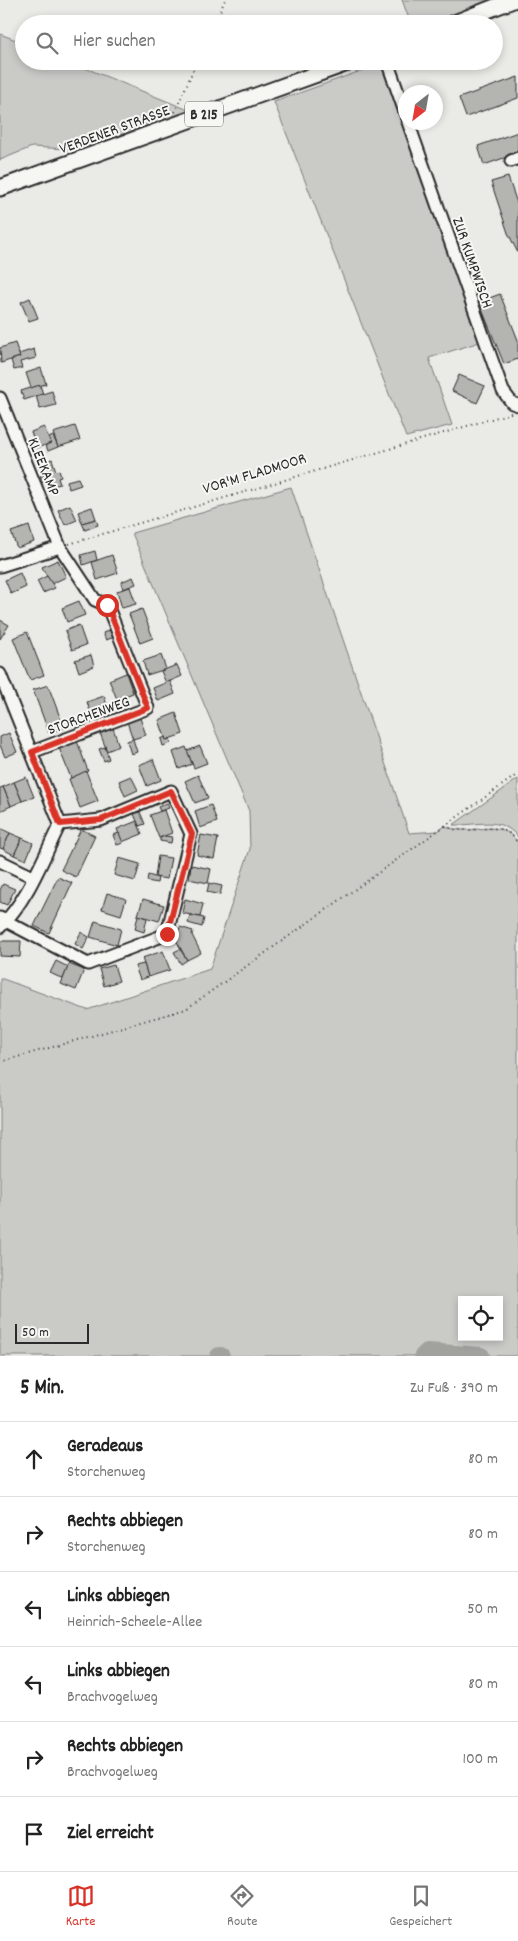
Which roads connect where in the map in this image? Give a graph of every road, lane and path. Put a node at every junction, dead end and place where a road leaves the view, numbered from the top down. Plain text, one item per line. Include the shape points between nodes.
1 (225, 0) edge
2 (513, 0) edge
3 (218, 15) edge
4 (475, 15) edge
5 (193, 70) edge
6 (327, 70) edge
7 (390, 70) edge
8 (398, 92) edge
9 (168, 126) junction
10 (411, 130) edge
11 (0, 188) edge
12 (0, 398) edge
13 (518, 405) edge
14 (518, 411) edge
15 (60, 547) junction
16 (0, 566) edge
17 (0, 674) edge
18 (32, 752) junction
19 (518, 774) edge
20 (60, 824) junction
21 (445, 826) junction
22 (518, 842) edge
23 (0, 861) edge
24 (34, 877) junction
25 (2, 922) edge
26 (0, 1062) edge

1 - 3 path
2 - 4 main road
5 - 9 path
6 - 9 main road, VERDENER STRASSE / B 215
7 - 8 street
9 - 11 main road, VERDENER STRASSE / B 215
10 - 13 street, ZUR KUMPWISCH via 503,391
12 - 15 street, KLEEKAMP
14 - 15 path, VOR'M FLADMOOR
15 - 16 street
15 - 18 street, STORCHENWEG via 94,600 107,605 148,708
17 - 18 street
18 - 20 street
19 - 21 path
20 - 24 street
20 - 25 street via 101,820 171,791 192,834 167,934 88,964
21 - 22 path via 455,831 498,826
21 - 26 path via 186,1009
23 - 24 street
24 - 25 street

